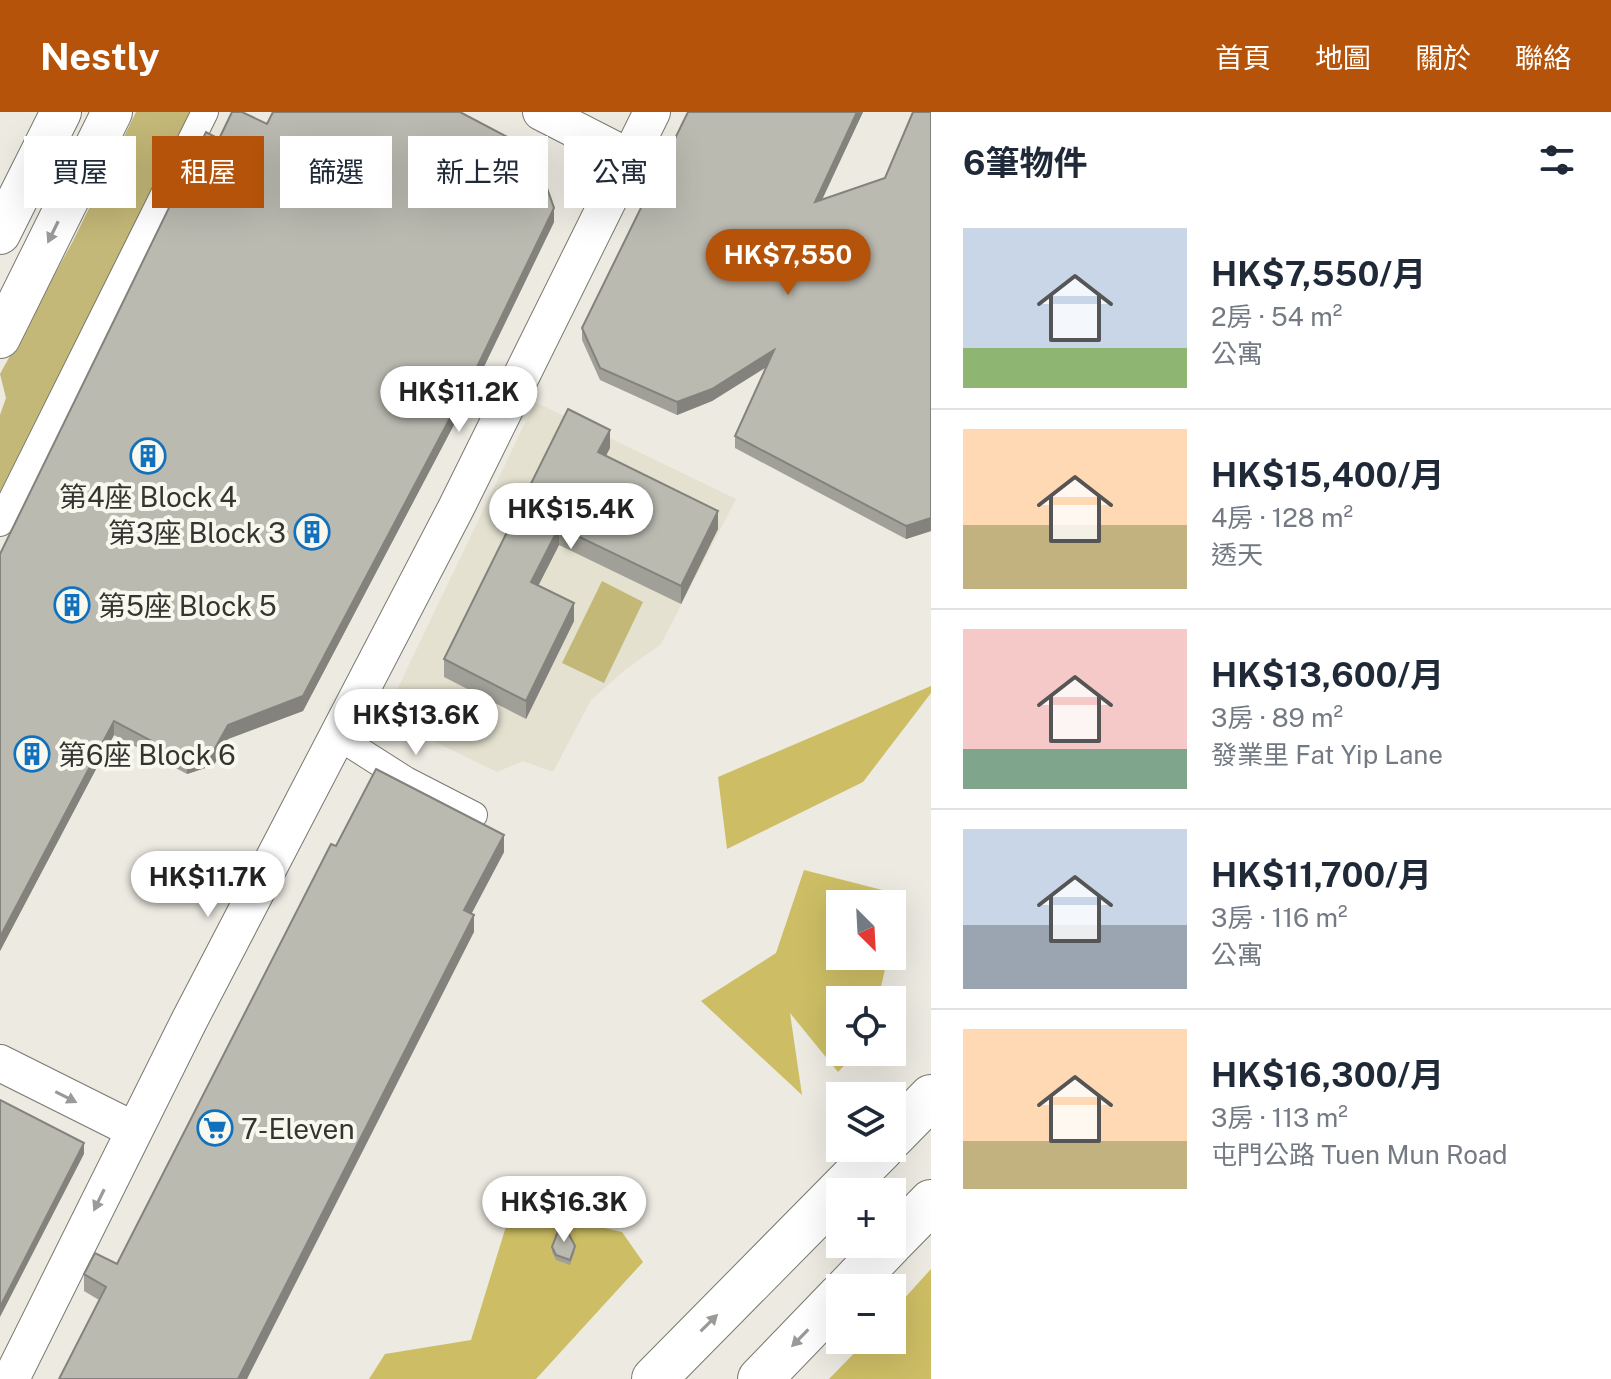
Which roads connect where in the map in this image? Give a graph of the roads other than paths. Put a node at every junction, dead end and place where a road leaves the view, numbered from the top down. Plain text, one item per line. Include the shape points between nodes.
1 (61, 112) edge
2 (112, 112) edge
3 (205, 112) edge
4 (541, 112) edge
5 (652, 112) edge
6 (588, 136) edge
7 (640, 136) edge
8 (604, 208) edge
9 (0, 234) edge
10 (0, 338) edge
11 (0, 523) edge
12 (337, 736) junction
13 (474, 815) dead end
14 (0, 1063) edge
15 (931, 1097) edge
16 (906, 1123) edge
17 (134, 1130) junction
18 (868, 1162) edge
19 (931, 1202) edge
20 (906, 1228) edge
21 (877, 1258) edge
22 (861, 1274) edge
23 (826, 1311) edge
24 (11, 1379) edge
25 (654, 1379) edge
26 (760, 1379) edge

1 - 9 main road
2 -> 10 main road
3 - 11 street
4 - 6 street
5 - 7 street
8 - 12 street
12 - 13 street
12 - 17 street
14 -> 17 street
15 - 16 highway
17 -> 24 street
25 -> 18 highway
19 - 20 highway
21 - 22 highway
23 -> 26 highway

